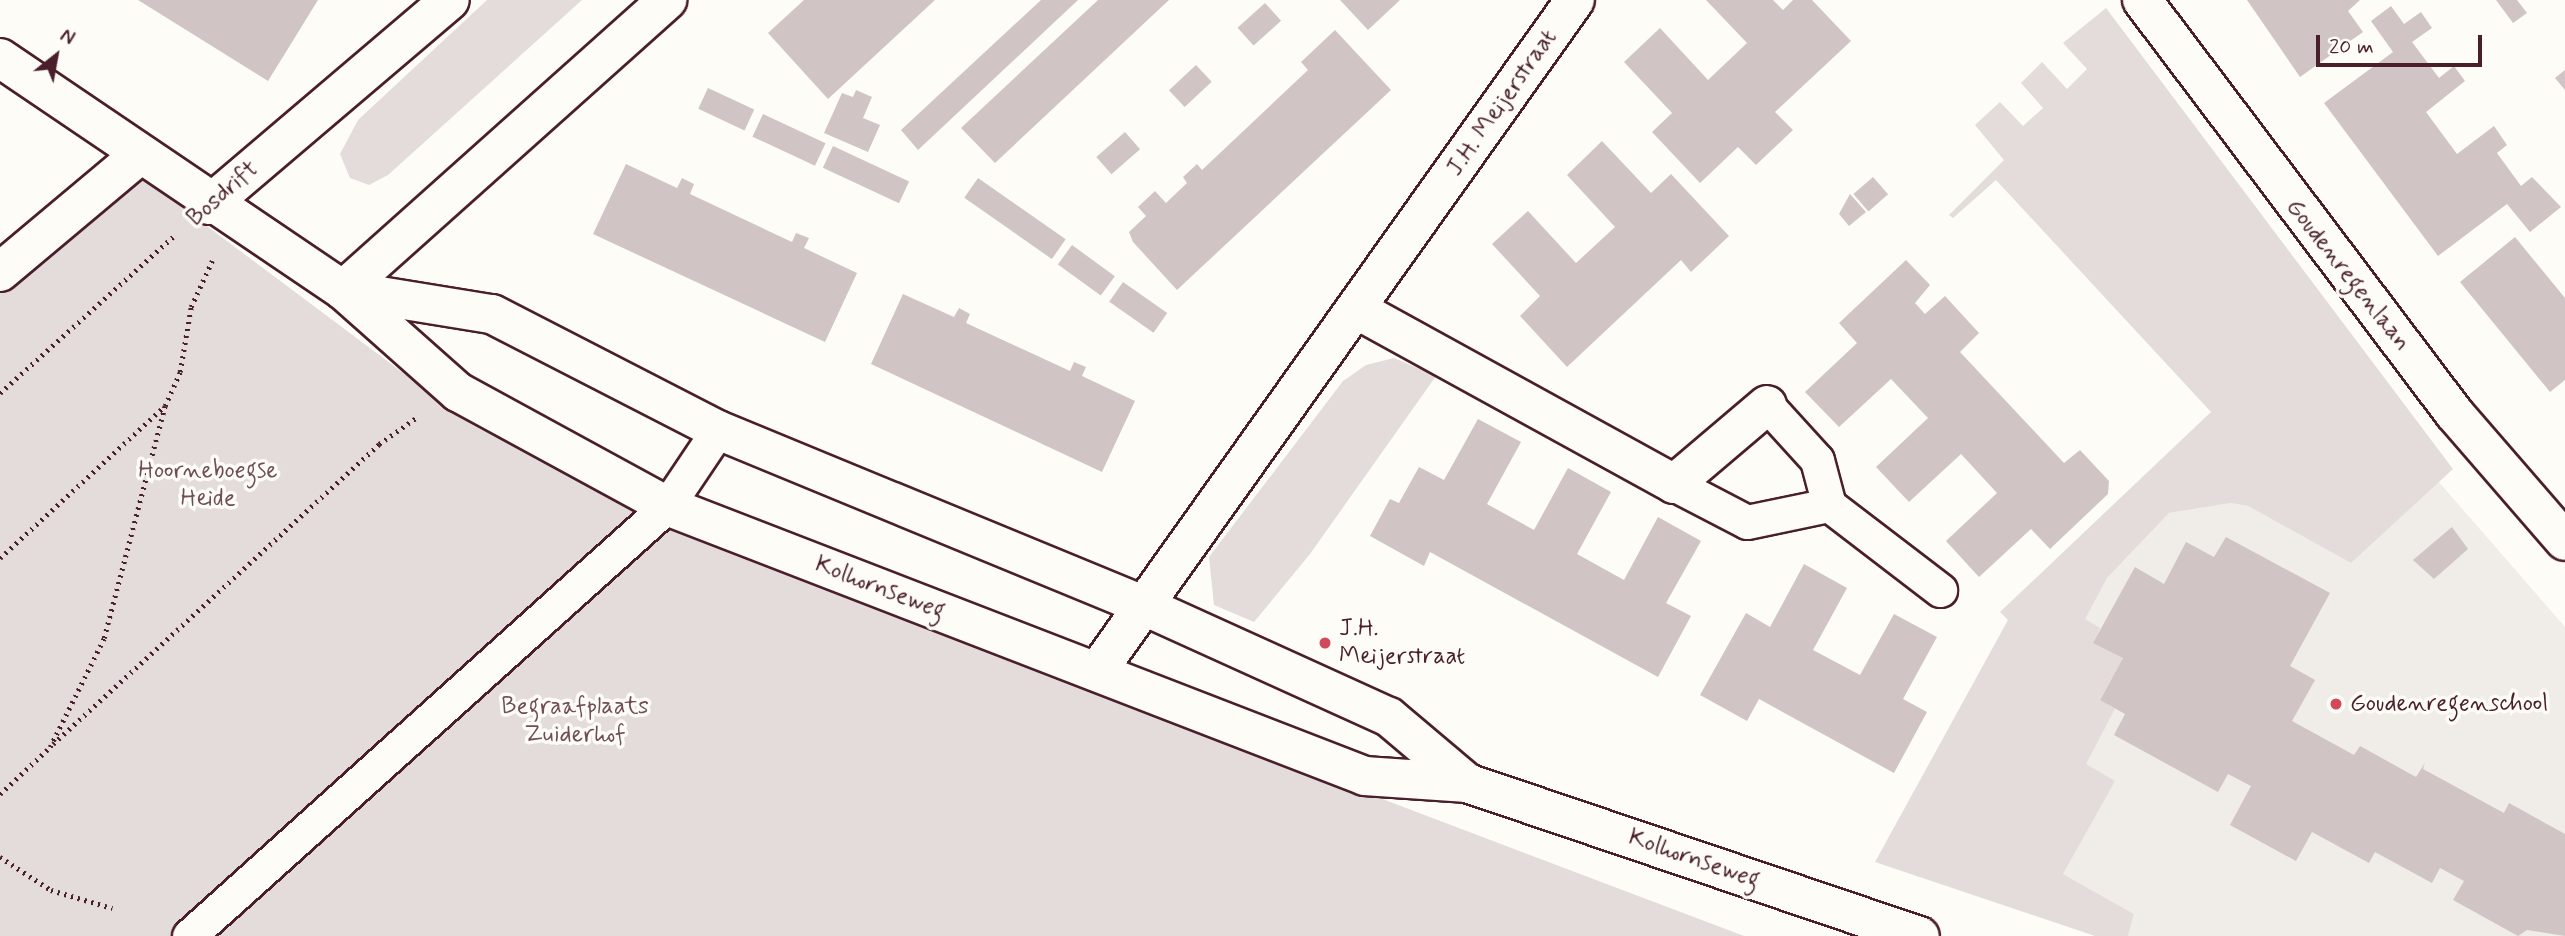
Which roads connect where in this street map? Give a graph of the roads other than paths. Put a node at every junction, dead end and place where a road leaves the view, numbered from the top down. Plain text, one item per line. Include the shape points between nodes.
1 (450, 0) edge
2 (667, 0) edge
3 (1575, 0) edge
4 (2142, 0) edge
5 (0, 58) edge
6 (137, 156) junction
7 (209, 205) junction
8 (0, 272) edge
9 (343, 290) junction
10 (1356, 309) junction
11 (1767, 405) joint
12 (718, 430) junction
13 (1674, 484) junction
14 (1829, 505) junction
15 (667, 506) junction
16 (2565, 541) edge
17 (1940, 590) dead end
18 (1142, 605) junction
19 (1098, 670) junction
20 (1467, 783) junction
21 (189, 936) edge
22 (1920, 936) edge

1 - 7 street, Bosdrift
2 - 9 street
3 - 10 street, J.H. Meijerstraat
4 - 16 street, Goudenregenlaan via 2454,413
5 - 6 street, Kolhornseweg
6 - 7 street, Kolhornseweg
6 - 8 street
7 - 9 street, Kolhornseweg
9 - 12 street, Kolhornseweg via 492,314
9 - 15 street, Kolhornseweg via 458,389
10 - 13 street
10 - 18 street, J.H. Meijerstraat
11 - 13 street
11 - 14 lane via 1817,460
12 - 15 lane
12 - 18 street, Kolhornseweg
13 - 14 lane via 1747,522
14 - 17 lane
15 - 19 street, Kolhornseweg
15 - 21 lane
18 - 19 street, J.H. Meijerstraat
18 - 20 street, Kolhornseweg via 1389,717
19 - 20 street, Kolhornseweg via 1365,776
20 - 22 street, Kolhornseweg

